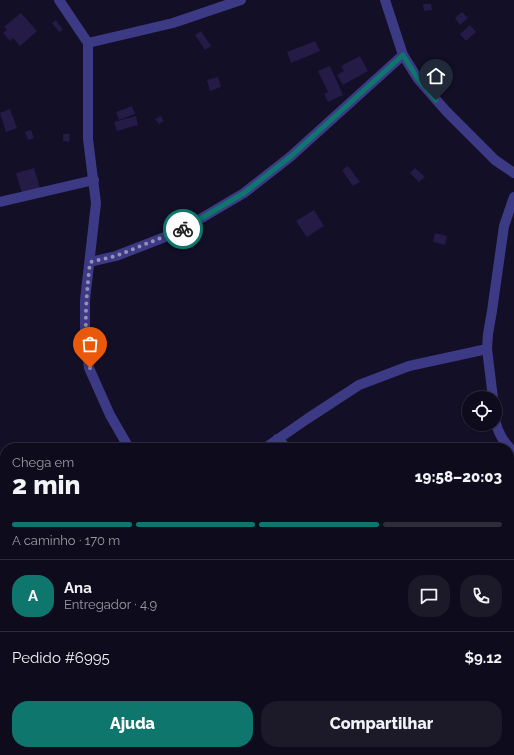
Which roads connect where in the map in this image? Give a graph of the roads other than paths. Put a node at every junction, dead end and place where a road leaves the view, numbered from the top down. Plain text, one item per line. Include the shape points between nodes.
1 (59, 0) edge
2 (241, 0) edge
3 (385, 0) edge
4 (88, 43) junction
5 (403, 55) junction
6 (514, 173) edge
7 (94, 180) junction
8 (514, 198) edge
9 (0, 202) edge
10 (90, 262) junction
11 (486, 349) junction
12 (492, 391) edge
13 (498, 431) edge
14 (277, 439) junction
15 (126, 443) edge
16 (272, 443) edge
17 (281, 443) edge
18 (505, 443) edge

1 - 4 street
2 - 4 street via 173,23
3 - 5 street
4 - 7 street via 88,139
5 - 6 street via 418,79 446,111 495,160
5 - 10 street via 290,157 244,193 178,232 116,256
7 - 9 street
7 - 10 street via 96,203
8 - 11 street via 504,226
10 - 15 street via 85,300 85,332 90,368 110,415
11 - 12 street
11 - 14 street via 415,364 366,382
13 - 18 street
14 - 16 street
14 - 17 street

